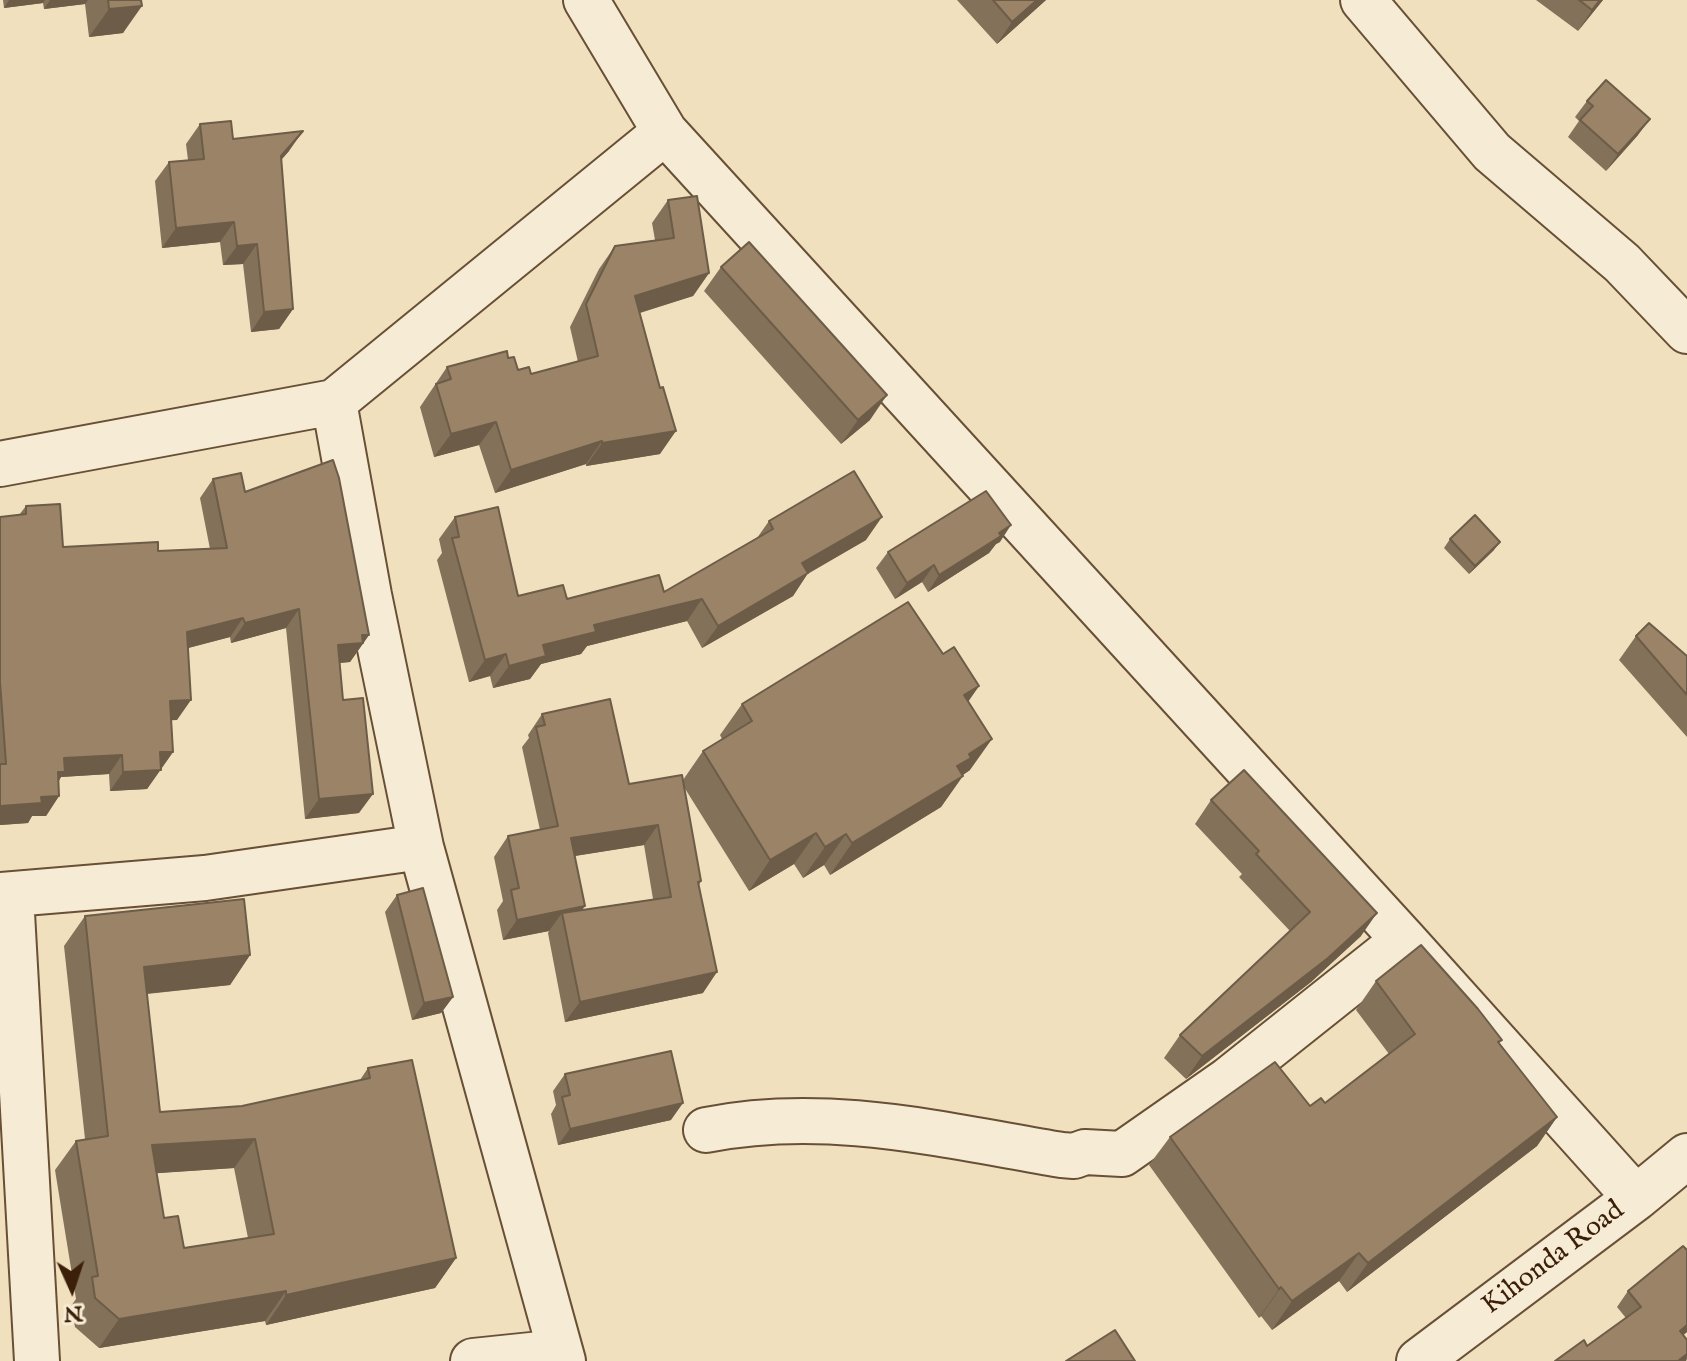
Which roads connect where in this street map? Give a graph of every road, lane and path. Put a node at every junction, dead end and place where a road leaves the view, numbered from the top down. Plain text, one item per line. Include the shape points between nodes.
1 (586, 0) edge
2 (1363, 0) edge
3 (665, 132) junction
4 (1687, 331) edge
5 (334, 402) junction
6 (0, 464) edge
7 (421, 847) junction
8 (6, 895) edge
9 (1404, 940) junction
10 (706, 1130) dead end
11 (1687, 1156) edge
12 (1636, 1198) junction
13 (562, 1356) edge
14 (37, 1361) edge
15 (473, 1361) edge
16 (1419, 1361) edge

1 - 3 street
2 - 4 street via 1492,152 1622,263
3 - 5 street
3 - 9 street
5 - 6 street
5 - 7 street
7 - 8 street via 205,878
7 - 13 street
8 - 14 street
9 - 10 street via 1228,1080 1122,1154 1062,1155 869,1123 788,1119
9 - 12 street
11 - 12 street, Kihonda Road
12 - 16 street, Kihonda Road
13 - 15 street

